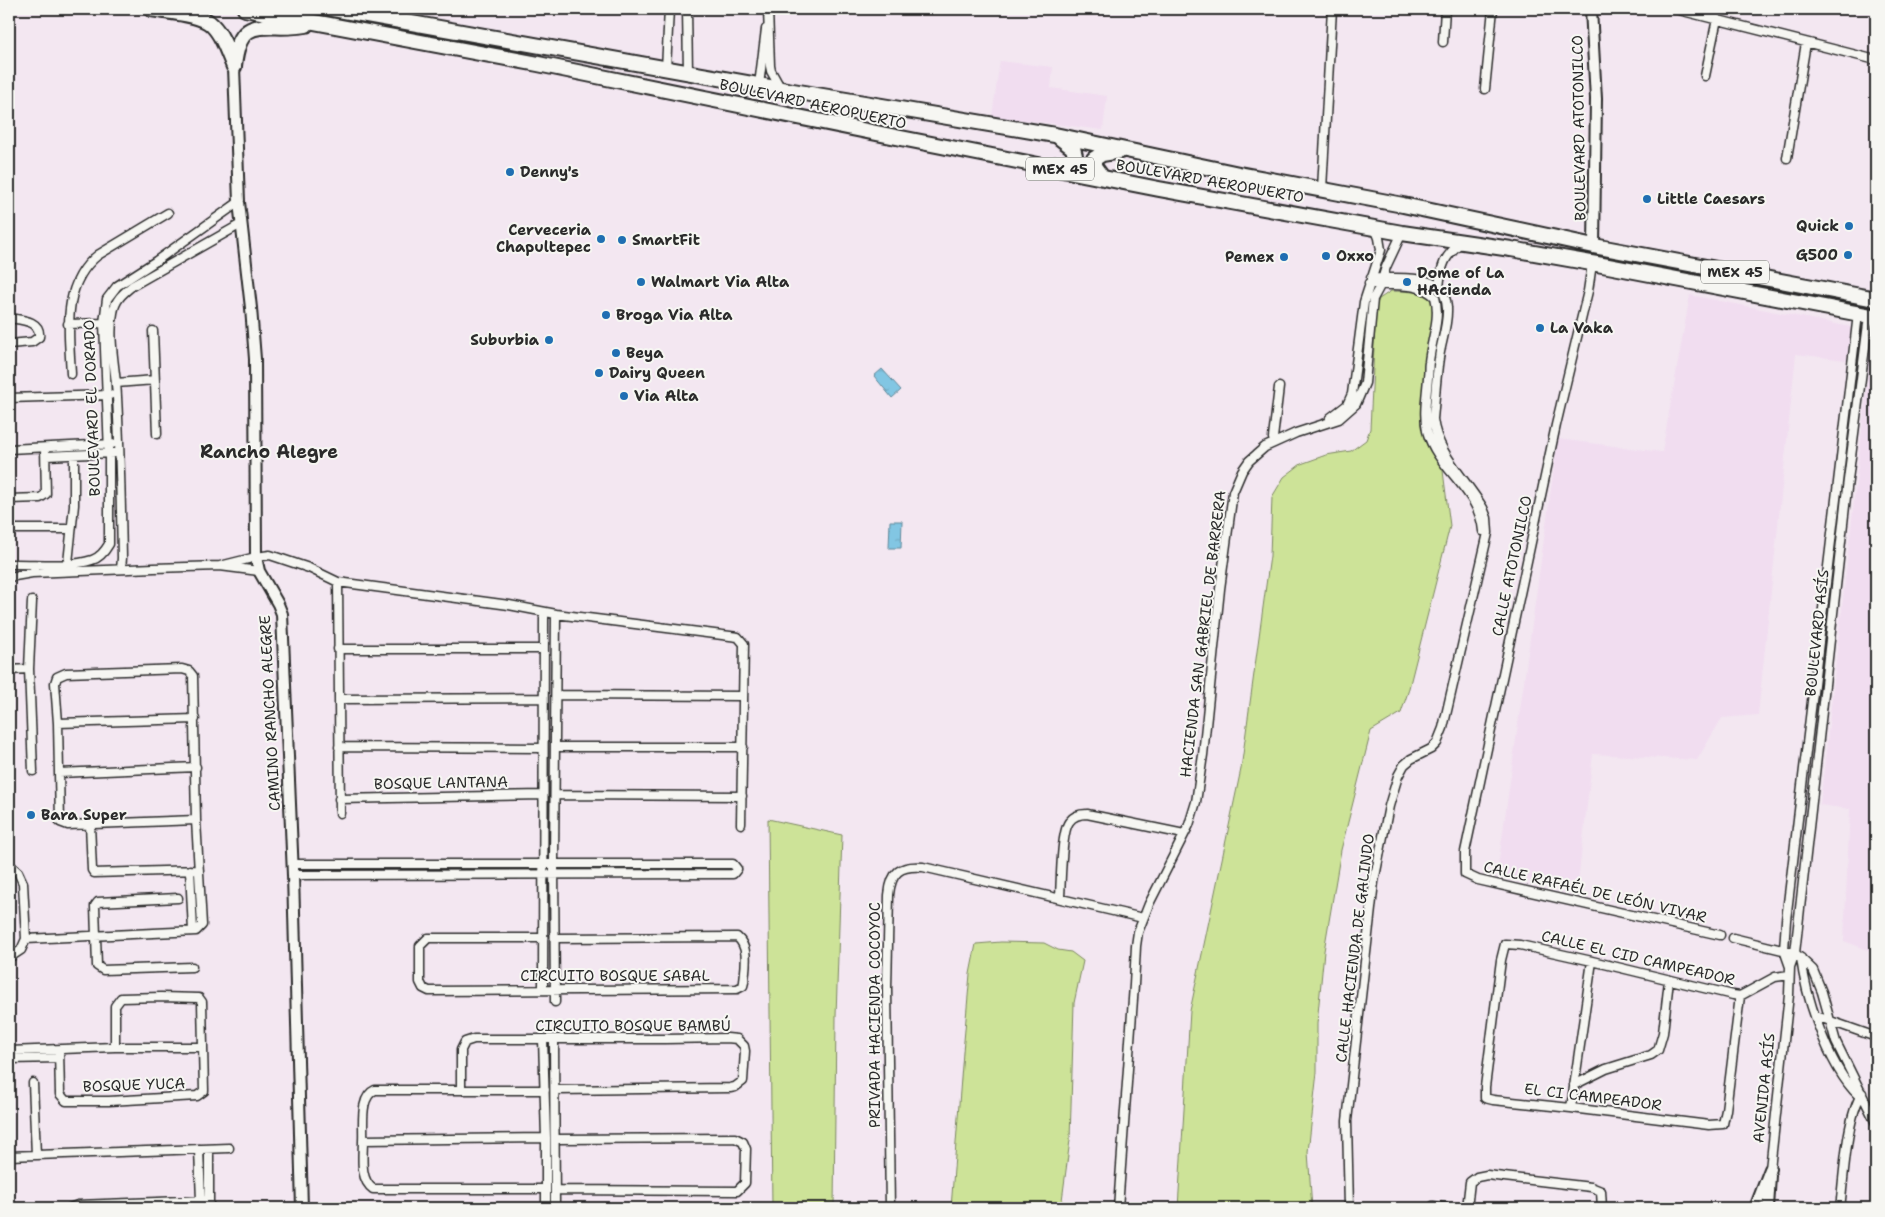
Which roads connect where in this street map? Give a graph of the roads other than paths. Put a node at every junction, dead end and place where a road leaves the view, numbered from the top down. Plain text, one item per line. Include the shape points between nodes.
1 (151, 9) edge
2 (245, 9) edge
3 (333, 9) edge
4 (669, 9) edge
5 (687, 9) edge
6 (1332, 9) edge
7 (1445, 9) edge
8 (1493, 9) edge
9 (1592, 9) edge
10 (1674, 9) edge
11 (769, 10) edge
12 (1717, 19) junction
13 (317, 23) junction
14 (1443, 42) dead end
15 (1806, 43) junction
16 (1876, 60) edge
17 (234, 67) junction
18 (666, 69) junction
19 (688, 72) junction
20 (1705, 76) dead end
21 (759, 85) junction
22 (781, 89) junction
23 (1485, 89) dead end
24 (1055, 135) junction
25 (1128, 150) junction
26 (1787, 158) dead end
27 (1038, 165) junction
28 (1102, 177) junction
29 (1322, 189) junction
30 (239, 202) junction
31 (168, 213) dead end
32 (208, 224) junction
33 (241, 224) junction
34 (1375, 228) junction
35 (1402, 233) junction
36 (215, 238) junction
37 (1463, 241) junction
38 (1594, 246) junction
39 (164, 255) junction
40 (1592, 264) junction
41 (170, 266) junction
42 (1370, 280) junction
43 (1381, 282) junction
44 (1439, 288) junction
45 (1432, 294) junction
46 (1876, 296) edge
47 (1868, 316) edge
48 (9, 318) edge
49 (104, 323) junction
50 (68, 324) junction
51 (153, 331) dead end
52 (9, 344) edge
53 (1358, 347) junction
54 (1368, 348) junction
55 (1430, 356) junction
56 (1439, 357) junction
57 (1853, 360) junction
58 (1862, 362) junction
59 (71, 374) dead end
60 (155, 380) junction
61 (116, 383) junction
62 (1279, 387) dead end
63 (117, 395) junction
64 (106, 396) junction
65 (9, 398) edge
66 (157, 434) dead end
67 (1273, 441) junction
68 (119, 444) junction
69 (108, 445) junction
70 (9, 449) edge
71 (45, 452) junction
72 (109, 453) junction
73 (119, 453) junction
74 (74, 455) junction
75 (1459, 477) junction
76 (9, 500) edge
77 (9, 529) edge
78 (71, 529) junction
79 (256, 557) junction
80 (68, 563) junction
81 (9, 564) edge
82 (220, 566) junction
83 (121, 569) junction
84 (259, 571) junction
85 (9, 577) edge
86 (338, 582) junction
87 (32, 601) dead end
88 (544, 612) junction
89 (556, 614) junction
90 (1823, 618) junction
91 (1832, 618) junction
92 (338, 649) junction
93 (543, 649) junction
94 (29, 669) junction
95 (9, 670) edge
96 (556, 696) junction
97 (744, 696) junction
98 (543, 698) junction
99 (339, 699) junction
100 (194, 719) junction
101 (58, 723) junction
102 (339, 746) junction
103 (556, 747) junction
104 (743, 747) junction
105 (543, 748) junction
106 (196, 767) junction
107 (33, 772) dead end
108 (59, 773) junction
109 (543, 795) junction
110 (555, 795) junction
111 (742, 796) junction
112 (340, 799) junction
113 (1801, 799) junction
114 (1812, 800) junction
115 (340, 813) dead end
116 (196, 820) junction
117 (90, 824) junction
118 (741, 824) dead end
119 (1184, 834) junction
120 (542, 863) junction
121 (554, 863) junction
122 (9, 864) edge
123 (292, 864) junction
124 (1793, 866) junction
125 (1804, 867) junction
126 (190, 870) junction
127 (199, 870) junction
128 (543, 874) junction
129 (554, 874) junction
130 (1465, 874) joint
131 (293, 875) junction
132 (1060, 897) junction
133 (178, 898) dead end
134 (1143, 918) junction
135 (193, 931) junction
136 (1720, 935) dead end
137 (97, 936) junction
138 (543, 938) junction
139 (555, 938) junction
140 (1733, 938) dead end
141 (26, 939) junction
142 (1505, 944) joint
143 (1784, 950) junction
144 (1795, 953) junction
145 (9, 958) edge
146 (1801, 958) junction
147 (1592, 961) junction
148 (192, 966) dead end
149 (1789, 971) junction
150 (1670, 980) junction
151 (543, 990) junction
152 (555, 990) junction
153 (1740, 996) junction
154 (555, 1002) dead end
155 (1816, 1016) junction
156 (1830, 1020) junction
157 (1876, 1037) edge
158 (543, 1039) junction
159 (554, 1039) junction
160 (203, 1047) junction
161 (115, 1048) junction
162 (9, 1051) edge
163 (59, 1054) junction
164 (9, 1059) edge
165 (33, 1083) dead end
166 (1574, 1085) junction
167 (461, 1090) junction
168 (545, 1090) junction
169 (555, 1090) junction
170 (1863, 1097) junction
171 (1570, 1108) junction
172 (1874, 1116) edge
173 (1876, 1123) edge
174 (546, 1138) junction
175 (363, 1140) junction
176 (555, 1140) junction
177 (229, 1148) dead end
178 (199, 1149) junction
179 (209, 1149) junction
180 (36, 1155) junction
181 (9, 1156) edge
182 (1770, 1169) junction
183 (546, 1189) junction
184 (555, 1190) junction
185 (206, 1203) edge
186 (1433, 1206) dead end
187 (70, 1208) edge
188 (302, 1208) edge
189 (546, 1208) edge
190 (556, 1208) edge
191 (890, 1208) edge
192 (1118, 1208) edge
193 (1349, 1208) edge
194 (1449, 1208) edge
195 (1467, 1208) edge
196 (1602, 1208) edge
197 (1754, 1208) edge
198 (1768, 1208) edge
199 (1840, 1208) edge

1 - 17 highway via 207,21 222,40
2 - 13 highway, BOULEVARD AEROPUERTO / MEX 45
3 - 18 highway, BOULEVARD AEROPUERTO / MEX 45
4 - 18 street
5 - 19 street
6 - 29 street
7 - 14 street
8 - 23 street
9 - 38 street, BOULEVARD ATOTONILCO via 1596,99
10 - 12 street
11 - 21 street
11 - 22 street via 771,71
12 - 15 street
12 - 20 street
13 - 17 highway via 249,30 237,45
13 - 27 highway, BOULEVARD AEROPUERTO / MEX 45
15 - 16 street
15 - 26 street
17 - 30 street
18 - 19 highway, BOULEVARD AEROPUERTO / MEX 45
19 - 21 highway, BOULEVARD AEROPUERTO / MEX 45
21 - 22 highway, BOULEVARD AEROPUERTO / MEX 45
22 - 24 highway, BOULEVARD AEROPUERTO / MEX 45
24 - 25 highway, BOULEVARD AEROPUERTO / MEX 45
24 - 27 highway via 1073,148 1074,160 1066,164
25 - 28 highway via 1102,154 1094,159 1095,169
25 - 29 highway, BOULEVARD AEROPUERTO / MEX 45
27 - 28 highway, BOULEVARD AEROPUERTO / MEX 45
28 - 34 highway, BOULEVARD AEROPUERTO / MEX 45
29 - 38 highway, BOULEVARD AEROPUERTO / MEX 45
30 - 32 street, BOULEVARD EL DORADO
30 - 33 street
31 - 50 street via 87,265 71,296
32 - 36 street
32 - 39 street, BOULEVARD EL DORADO
33 - 36 street, BOULEVARD EL DORADO
33 - 79 street, CAMINO RANCHO ALEGRE via 255,359
34 - 35 highway, BOULEVARD AEROPUERTO / MEX 45
34 - 42 street via 1381,250
35 - 37 highway, BOULEVARD AEROPUERTO / MEX 45
35 - 43 street
36 - 41 street, BOULEVARD EL DORADO
37 - 40 highway, BOULEVARD AEROPUERTO / MEX 45
37 - 44 street, CALLE HACIENDA DE GALINDO via 1442,264
38 - 46 highway, BOULEVARD AEROPUERTO / MEX 45
39 - 41 street
39 - 49 street, BOULEVARD EL DORADO via 111,292 105,306
40 - 47 highway, BOULEVARD AEROPUERTO / MEX 45
40 - 130 street, CALLE ATOTONILCO via 1465,852
41 - 61 street, BOULEVARD EL DORADO via 132,286 115,302 112,323
42 - 43 street
42 - 53 street
43 - 44 street via 1415,279
43 - 45 street
43 - 54 street via 1373,299
44 - 45 street
44 - 56 street, CALLE HACIENDA DE GALINDO via 1447,309
45 - 55 street, CALLE HACIENDA DE GALINDO via 1437,313
47 - 57 street, BOULEVARD ASÍS
47 - 58 street, BOULEVARD ASÍS
48 - 52 street via 32,322 40,334 32,342
49 - 50 street
49 - 64 street, BOULEVARD EL DORADO
50 - 59 street
51 - 60 street
53 - 54 street
53 - 67 street via 1355,381 1347,406 1329,419 1296,429
54 - 67 street via 1363,389 1352,409 1339,419
55 - 56 street
55 - 75 street, CALLE HACIENDA DE GALINDO via 1427,431 1436,451
56 - 75 street, CALLE HACIENDA DE GALINDO via 1434,429
57 - 58 street
57 - 90 street, BOULEVARD ASÍS
58 - 91 street, BOULEVARD ASÍS
60 - 61 street
60 - 66 street
61 - 63 street, BOULEVARD EL DORADO
62 - 67 street
63 - 64 street
63 - 68 street, BOULEVARD EL DORADO
64 - 65 street
64 - 69 street, BOULEVARD EL DORADO
67 - 119 street, HACIENDA SAN GABRIEL DE BARRERA via 1242,470 1233,492 1203,755 1196,802
68 - 69 street
68 - 73 street, BOULEVARD EL DORADO
69 - 71 street
69 - 72 street, BOULEVARD EL DORADO
70 - 71 street
71 - 74 street
71 - 76 street via 45,496
72 - 73 street
72 - 74 street
72 - 80 street, BOULEVARD EL DORADO via 109,544 93,560
73 - 83 street, BOULEVARD EL DORADO
74 - 78 street
75 - 193 street, CALLE HACIENDA DE GALINDO via 1482,519 1479,567 1443,728 1431,749 1404,765 1389,806 1374,882 1348,1112
77 - 78 street
78 - 80 street
79 - 82 street
79 - 84 street, CAMINO RANCHO ALEGRE
79 - 86 street via 283,558
80 - 81 street, BOULEVARD EL DORADO
82 - 83 street
82 - 84 street
83 - 85 street
84 - 123 street, CAMINO RANCHO ALEGRE via 282,614
86 - 88 street
86 - 92 street
87 - 94 street
88 - 89 street
88 - 93 street
89 - 96 street
89 - 97 street via 738,637 744,644
90 - 91 street
90 - 113 street, BOULEVARD ASÍS
91 - 114 street, BOULEVARD ASÍS
92 - 93 street
92 - 99 street
93 - 98 street
94 - 95 street
94 - 107 street
96 - 97 street
96 - 103 street
97 - 104 street
98 - 99 street
98 - 105 street
99 - 102 street
100 - 101 street
100 - 101 street via 194,679 189,671 182,669 62,673 55,683
100 - 106 street
101 - 108 street
102 - 105 street
102 - 112 street
103 - 104 street
103 - 110 street
104 - 111 street
105 - 109 street
106 - 108 street
106 - 116 street
108 - 117 street via 60,822
109 - 112 street, BOSQUE LANTANA
109 - 120 street
110 - 111 street
110 - 121 street
111 - 118 street
112 - 115 street
113 - 114 street
113 - 124 street, BOULEVARD ASÍS
114 - 125 street, BOULEVARD ASÍS
116 - 117 street
116 - 127 street
117 - 126 street via 94,873
119 - 132 street via 1087,814 1077,815 1068,822 1065,836
119 - 134 street, HACIENDA SAN GABRIEL DE BARRERA
120 - 121 street
120 - 123 street
120 - 128 street
121 - 129 street
121 - 129 street via 734,864 737,869 733,874
122 - 141 street via 23,883
123 - 131 street, CAMINO RANCHO ALEGRE
124 - 125 street
124 - 143 street, BOULEVARD ASÍS
125 - 144 street, BOULEVARD ASÍS
126 - 127 street
126 - 135 street
127 - 135 street via 202,925
128 - 129 street
128 - 131 street
128 - 138 street
129 - 139 street
130 - 136 street, CALLE RAFAÉL DE LEÓN VIVAR via 1478,880
131 - 188 street, CAMINO RANCHO ALEGRE
132 - 134 street, PRIVADA HACIENDA COCOYOC
132 - 191 street, PRIVADA HACIENDA COCOYOC via 922,867 906,867 895,874 889,888 887,988
133 - 137 street via 98,902 95,906
134 - 192 street, HACIENDA SAN GABRIEL DE BARRERA via 1136,946
135 - 137 street
137 - 141 street
137 - 148 street via 97,966 102,970
138 - 151 street
138 - 151 street, CIRCUITO BOSQUE SABAL via 428,938 420,946 420,982 429,991
139 - 152 street
139 - 152 street, CIRCUITO BOSQUE SABAL via 737,937 745,949 744,982 737,989
140 - 143 street
141 - 145 street via 21,950
142 - 147 street, CALLE EL CID CAMPEADOR
142 - 171 street, EL CI CAMPEADOR via 1485,1098
143 - 144 street
143 - 149 street, AVENIDA ASÍS
144 - 146 street
144 - 149 street, AVENIDA ASÍS
146 - 155 street
146 - 156 street via 1816,975
147 - 150 street, CALLE EL CID CAMPEADOR
147 - 166 street
149 - 153 street, CALLE EL CID CAMPEADOR
149 - 182 street, AVENIDA ASÍS via 1790,995
150 - 153 street, CALLE EL CID CAMPEADOR
150 - 166 street via 1658,1050
151 - 152 street, CIRCUITO BOSQUE SABAL
152 - 154 street
153 - 171 street, EL CI CAMPEADOR via 1723,1124
155 - 156 street
155 - 170 street via 1847,1083
156 - 157 street
156 - 170 street via 1840,1053
158 - 159 street, CIRCUITO BOSQUE BAMBÚ
158 - 167 street, CIRCUITO BOSQUE BAMBÚ via 474,1038 465,1042 461,1050
158 - 168 street
159 - 169 street
159 - 169 street, CIRCUITO BOSQUE BAMBÚ via 726,1038 738,1039 745,1051 742,1081 730,1088
160 - 161 street
160 - 161 street, BOSQUE YUCA via 200,999 128,997 121,998 114,1006
160 - 163 street, BOSQUE YUCA via 203,1093 109,1101 63,1099 60,1094
161 - 163 street
162 - 163 street
163 - 164 street
165 - 180 street
166 - 171 street
167 - 168 street
167 - 175 street via 385,1089 370,1092 364,1104
168 - 174 street
169 - 176 street
170 - 172 street
170 - 199 street via 1855,1110
172 - 173 street
174 - 175 street
174 - 183 street
175 - 183 street via 364,1178 373,1189
176 - 184 street
176 - 184 street via 735,1138 743,1142 746,1150 745,1183 737,1191
177 - 179 street
178 - 179 street
178 - 180 street
178 - 185 street
179 - 185 street
180 - 181 street
182 - 197 street, AVENIDA ASÍS
182 - 198 street
183 - 189 street
184 - 190 street
185 - 187 street via 78,1205
186 - 194 street
195 - 196 street via 1470,1182 1487,1175 1598,1189 1603,1196

